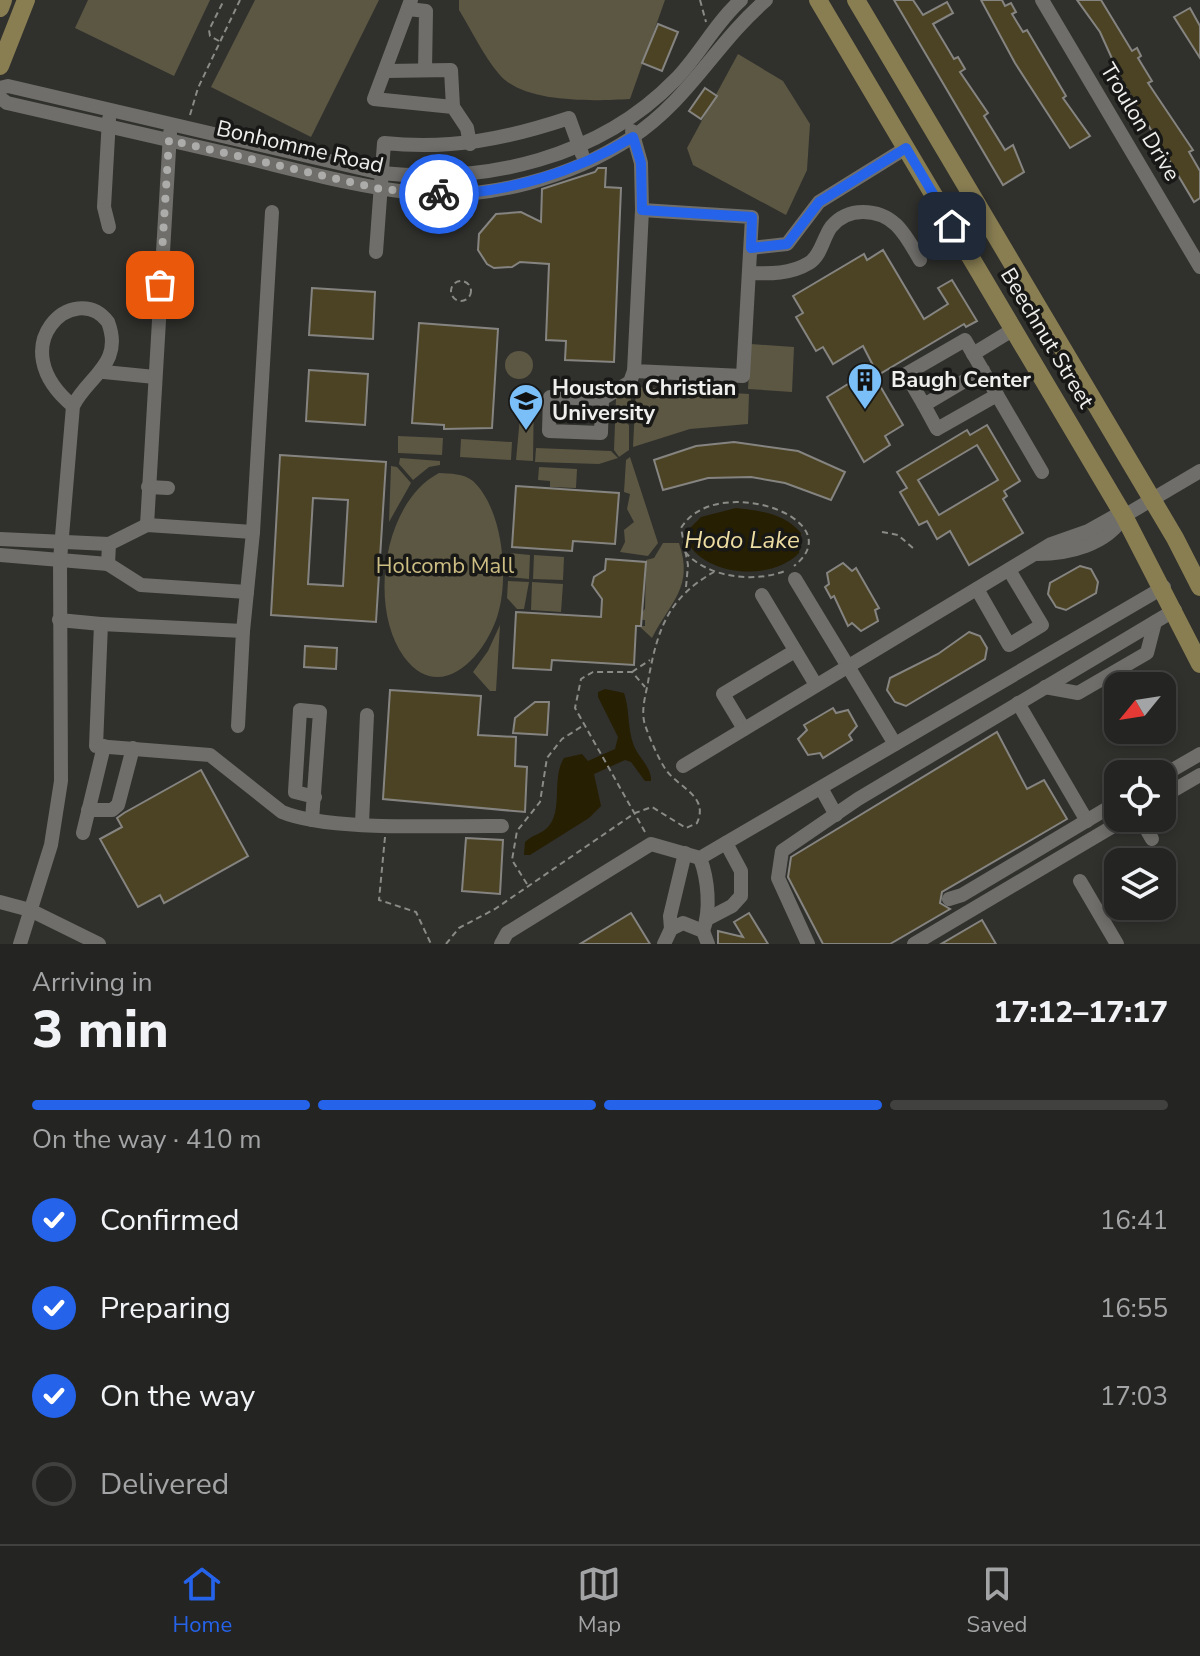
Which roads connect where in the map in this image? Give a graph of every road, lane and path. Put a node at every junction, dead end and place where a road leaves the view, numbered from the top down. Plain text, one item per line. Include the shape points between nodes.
1 (3, 0) edge
2 (26, 0) edge
3 (224, 0) edge
4 (240, 0) edge
5 (741, 0) edge
6 (766, 0) edge
7 (818, 0) edge
8 (856, 0) edge
9 (1042, 0) edge
10 (410, 5) edge
11 (0, 8) edge
12 (220, 41) junction
13 (0, 66) edge
14 (425, 70) junction
15 (386, 71) junction
16 (0, 88) edge
17 (0, 98) edge
18 (453, 107) junction
19 (111, 111) junction
20 (628, 119) junction
21 (107, 126) junction
22 (175, 131) junction
23 (934, 132) junction
24 (633, 137) junction
25 (470, 144) junction
26 (579, 146) junction
27 (906, 148) junction
28 (586, 163) junction
29 (380, 181) junction
30 (837, 190) junction
31 (642, 210) junction
32 (272, 212) dead end
33 (850, 213) junction
34 (109, 227) dead end
35 (751, 248) junction
36 (376, 252) dead end
37 (920, 260) dead end
38 (1200, 267) edge
39 (749, 273) junction
40 (468, 300) joint
41 (1041, 313) junction
42 (1014, 329) junction
43 (973, 354) junction
44 (983, 370) junction
45 (634, 371) junction
46 (104, 372) junction
47 (155, 377) junction
48 (997, 395) junction
49 (602, 399) dead end
50 (924, 405) junction
51 (73, 406) junction
52 (1200, 471) edge
53 (1042, 472) dead end
54 (148, 487) junction
55 (168, 488) dead end
56 (1152, 500) junction
57 (1124, 516) junction
58 (147, 525) junction
59 (253, 532) junction
60 (882, 532) dead end
61 (0, 539) edge
62 (62, 542) junction
63 (109, 544) junction
64 (913, 548) dead end
65 (685, 552) junction
66 (0, 555) edge
67 (60, 560) junction
68 (108, 564) junction
69 (1009, 570) junction
70 (714, 572) junction
71 (795, 579) dead end
72 (1164, 587) junction
73 (1200, 587) edge
74 (685, 589) junction
75 (977, 589) junction
76 (247, 592) junction
77 (762, 595) dead end
78 (1175, 610) junction
79 (59, 620) junction
80 (1155, 622) junction
81 (101, 624) junction
82 (243, 631) junction
83 (795, 651) junction
84 (651, 660) junction
85 (1200, 664) edge
86 (848, 667) junction
87 (632, 672) junction
88 (816, 685) junction
89 (1045, 687) junction
90 (646, 688) junction
91 (1018, 703) junction
92 (367, 715) dead end
93 (584, 725) junction
94 (238, 726) dead end
95 (744, 729) junction
96 (895, 744) junction
97 (104, 746) junction
98 (133, 748) junction
99 (1200, 754) edge
100 (683, 766) dead end
101 (1176, 768) edge
102 (1200, 775) edge
103 (821, 788) junction
104 (1176, 789) edge
105 (315, 797) junction
106 (88, 810) junction
107 (1104, 811) edge
108 (635, 813) junction
109 (836, 815) junction
110 (312, 820) junction
111 (1087, 821) junction
112 (362, 823) junction
113 (386, 824) junction
114 (502, 826) dead end
115 (1104, 832) edge
116 (1148, 832) edge
117 (83, 833) dead end
118 (1152, 839) dead end
119 (726, 843) junction
120 (651, 844) junction
121 (685, 853) junction
122 (700, 858) junction
123 (1080, 881) dead end
124 (528, 885) junction
125 (949, 899) dead end
126 (0, 902) edge
127 (30, 910) junction
128 (671, 929) junction
129 (706, 931) edge
130 (20, 944) edge
131 (99, 944) edge
132 (431, 944) edge
133 (446, 944) edge
134 (501, 944) edge
135 (664, 944) edge
136 (808, 944) edge
137 (914, 944) edge
138 (1117, 944) edge

1 - 11 main road
2 - 13 main road
3 - 12 path via 209,30
4 - 12 path
5 - 20 street, Bonhomme Road via 675,80
6 - 24 street, Bonhomme Road via 676,104
7 - 27 main road, Beechnut Street
8 - 23 main road, Beechnut Street
9 - 38 street, Troulon Drive
10 - 14 street via 426,11
10 - 15 street
12 - 22 path via 197,100
14 - 15 street
14 - 18 street via 451,70
15 - 18 street via 374,99 378,102
16 - 19 street, Bonhomme Road
17 - 21 street, Bonhomme Road
18 - 25 street
19 - 21 street
19 - 22 street, Bonhomme Road
20 - 24 street
20 - 26 street, Bonhomme Road
21 - 22 street, Bonhomme Road
21 - 34 street via 104,207
22 - 29 street, Bonhomme Road
22 - 47 street
23 - 27 main road
23 - 41 main road, Beechnut Street
24 - 28 street, Bonhomme Road
24 - 31 street via 641,163
25 - 26 street via 569,118
25 - 29 street via 384,143
26 - 28 street
26 - 29 street, Bonhomme Road via 524,165
27 - 30 street
27 - 42 main road, Beechnut Street
28 - 29 street, Bonhomme Road via 492,189 434,194
29 - 36 street
30 - 33 street
30 - 35 street via 819,202 787,244
31 - 35 street via 752,217
31 - 45 street
32 - 59 street
33 - 37 street via 881,213 904,233
33 - 39 street via 833,225 807,264 785,272
35 - 39 street
39 - 45 street via 743,376
40 - 40 path via 454,299 452,284 472,286
41 - 42 main road
41 - 56 main road, Beechnut Street
42 - 43 street
42 - 57 main road, Beechnut Street
43 - 44 street
43 - 50 street via 965,340 906,374
44 - 48 street
44 - 50 street
45 - 49 street via 630,382
46 - 47 street
46 - 51 street
46 - 51 street via 111,330 103,316 86,311 52,317 43,334 41,369 55,392
47 - 54 street
48 - 50 street via 937,429
48 - 53 street
51 - 62 street
52 - 56 street
54 - 55 street
54 - 58 street
56 - 57 street
56 - 73 main road, Beechnut Street
57 - 69 street via 1113,517 1091,536 1065,537
57 - 72 main road, Beechnut Street
58 - 59 street
58 - 63 street
59 - 76 street
60 - 64 path via 898,535
61 - 62 street
62 - 63 street
62 - 67 street
63 - 68 street
65 - 70 path
65 - 70 path via 680,534 687,519 725,502 782,510 797,518 809,536 807,555 782,572
65 - 74 path
66 - 67 street
67 - 68 street
67 - 79 street
68 - 76 street via 141,585
69 - 75 street
69 - 75 street via 1042,625 1009,645
70 - 74 path
71 - 86 street
72 - 78 main road, Beechnut Street
72 - 96 street
74 - 84 path via 657,635
75 - 86 street
76 - 82 street
77 - 83 street
78 - 80 street
78 - 85 main road, Beechnut Street
79 - 81 street
79 - 127 street via 61,781 51,845
80 - 89 street
80 - 89 street via 1147,653 1078,693
81 - 82 street
81 - 97 street via 96,746
82 - 94 street
83 - 88 street
83 - 95 street via 723,694
84 - 87 path
84 - 90 path
86 - 88 street
86 - 96 street
87 - 90 path
87 - 93 path via 593,672 581,679 575,708
88 - 95 street
89 - 91 street
90 - 108 path via 644,723 666,769 699,801 701,815 686,828 652,807
91 - 109 street via 881,794
91 - 111 street
92 - 112 street
93 - 108 path
93 - 124 path via 552,749 536,811 517,831 512,860
95 - 100 street
96 - 103 street
97 - 98 street
97 - 106 street
98 - 106 street via 118,805
98 - 110 street via 210,755 282,812
99 - 101 street
102 - 104 street
103 - 109 street
103 - 119 street
105 - 105 street via 320,712 300,710 295,792
105 - 110 street
106 - 117 street
107 - 111 street
108 - 120 path
108 - 124 path
109 - 136 street via 788,845 778,860 782,889
110 - 112 street
111 - 125 street
112 - 113 street
113 - 114 street
113 - 132 path via 379,900 416,912
115 - 137 street
116 - 118 street
119 - 122 street
119 - 129 street via 741,871 741,896
120 - 121 street
120 - 134 street via 507,933
121 - 122 street
121 - 128 street
122 - 129 street
123 - 138 street
124 - 133 path via 459,928
126 - 127 street
127 - 130 street
127 - 131 street
128 - 129 street via 690,923
128 - 135 street

